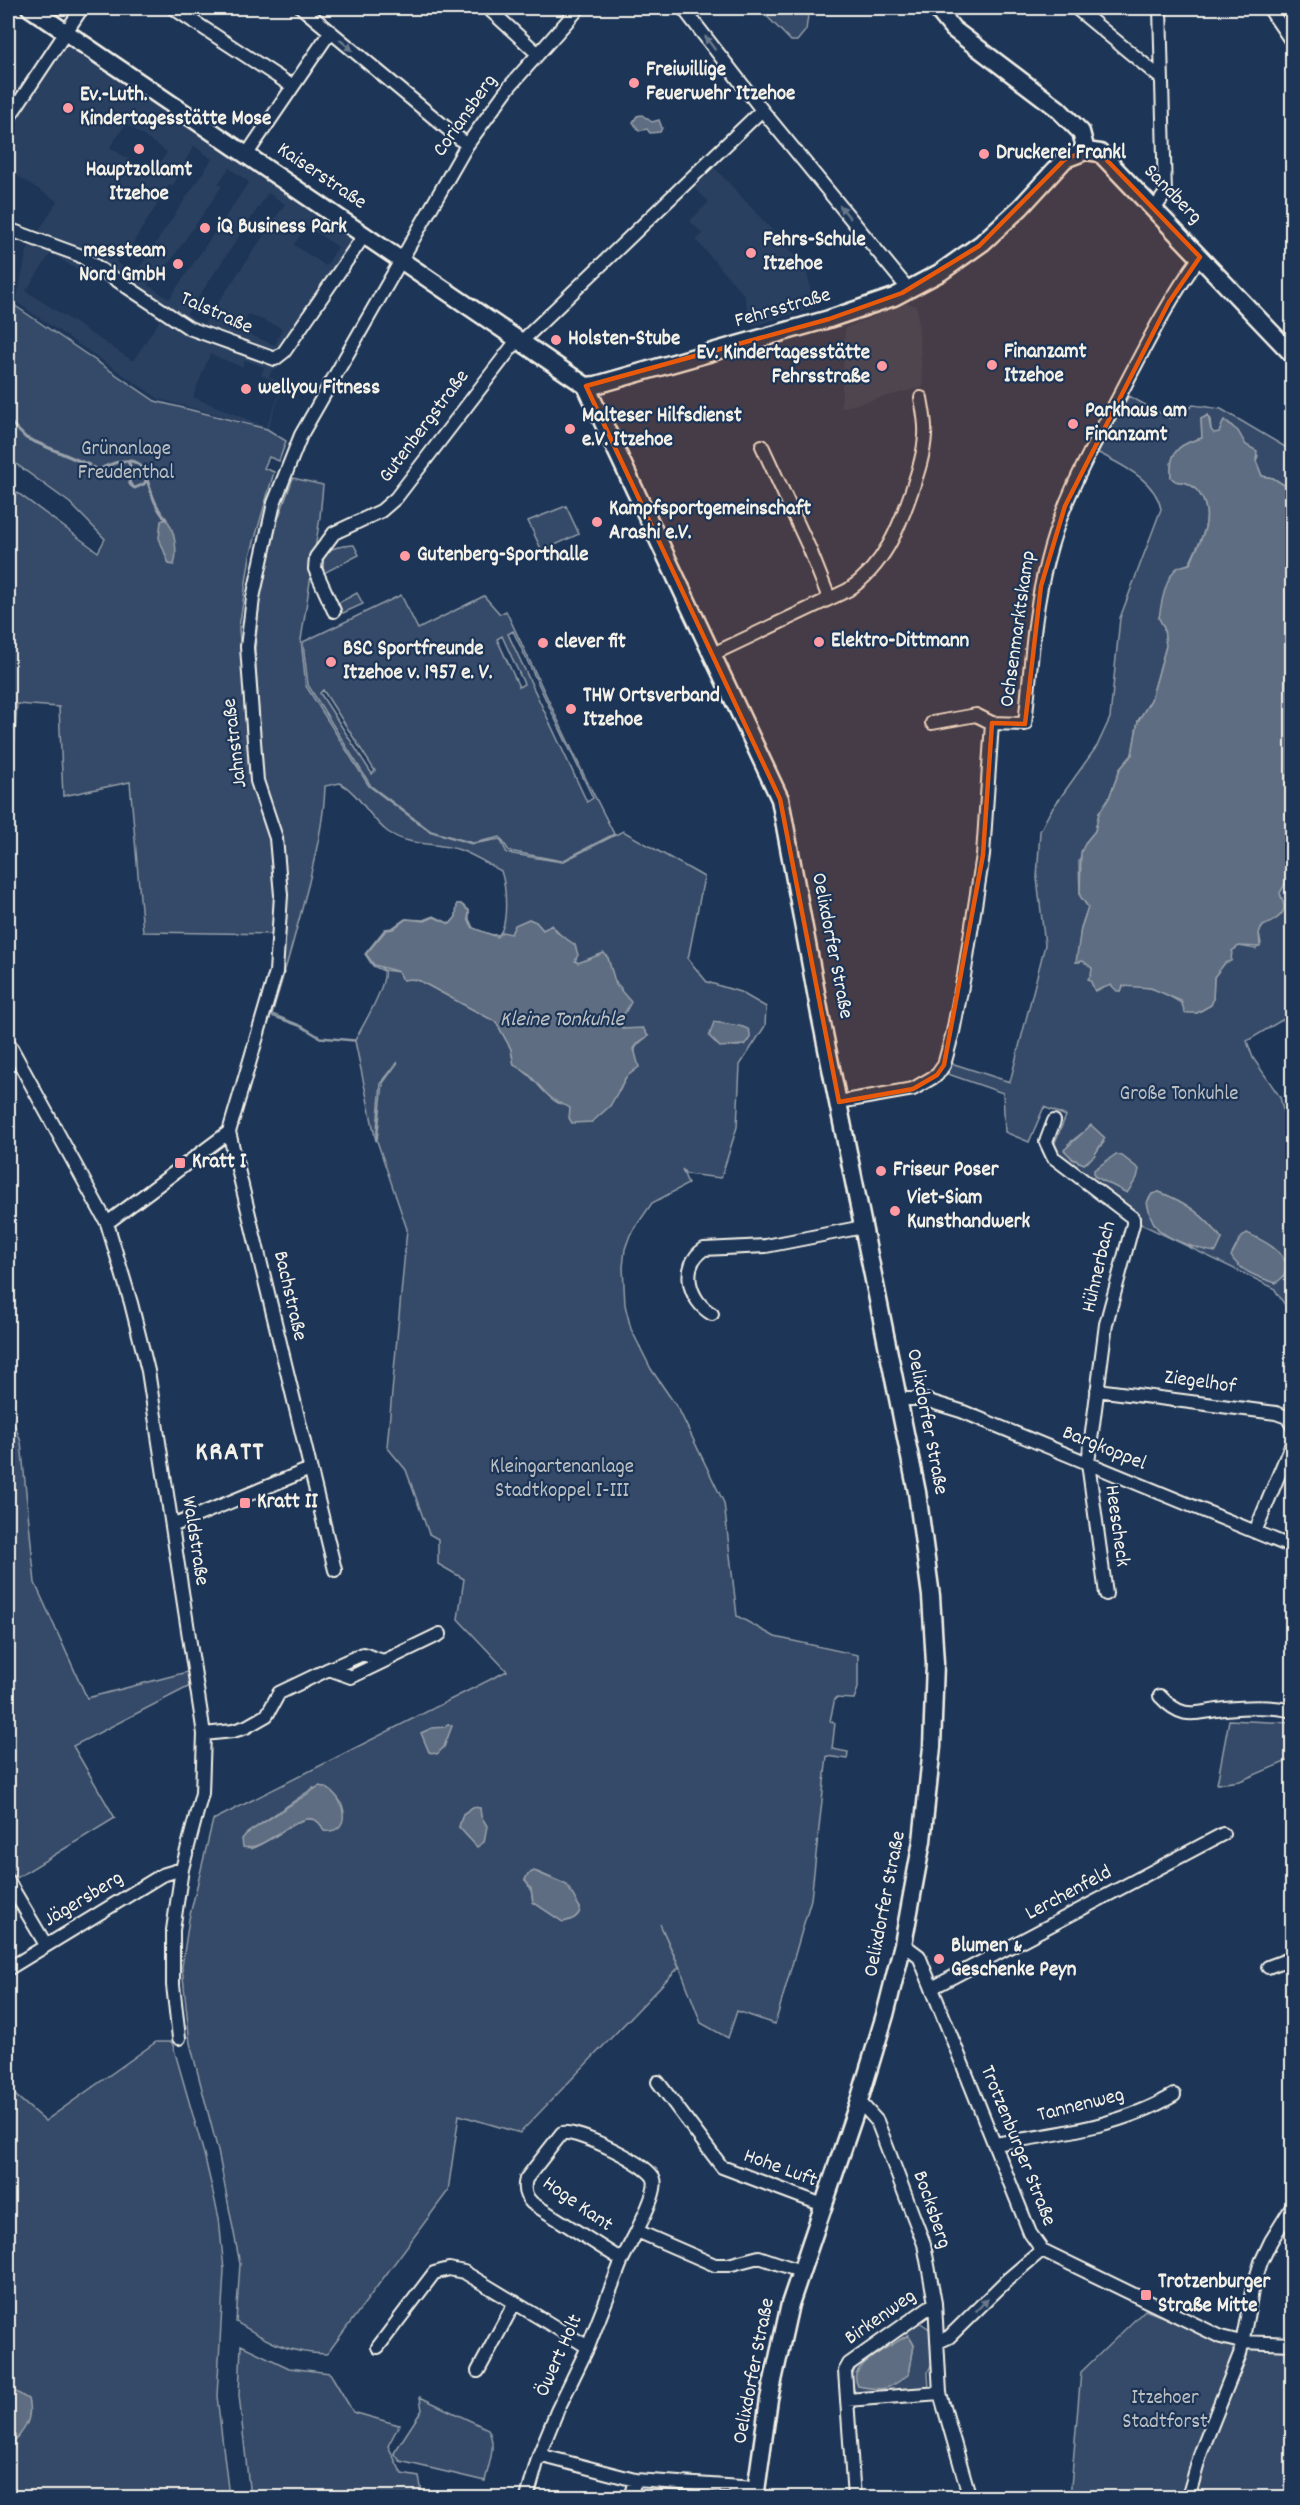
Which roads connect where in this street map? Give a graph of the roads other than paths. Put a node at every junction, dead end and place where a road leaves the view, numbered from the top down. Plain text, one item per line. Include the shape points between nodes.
1 (30, 8) edge
2 (82, 8) edge
3 (172, 8) edge
4 (302, 8) edge
5 (488, 8) edge
6 (579, 8) edge
7 (683, 8) edge
8 (936, 8) edge
9 (1076, 8) edge
10 (1160, 8) edge
11 (1269, 8) edge
12 (65, 32) junction
13 (330, 32) junction
14 (1293, 42) edge
15 (538, 54) junction
16 (1162, 79) junction
17 (292, 86) junction
18 (762, 110) junction
19 (8, 119) edge
20 (467, 145) junction
21 (1086, 151) junction
22 (247, 154) junction
23 (1155, 208) junction
24 (8, 229) edge
25 (365, 234) junction
26 (1200, 257) junction
27 (401, 259) junction
28 (909, 290) junction
29 (520, 341) junction
30 (1293, 354) edge
31 (586, 386) junction
32 (921, 398) dead end
33 (762, 446) dead end
34 (829, 598) junction
35 (334, 611) dead end
36 (713, 654) junction
37 (932, 723) dead end
38 (992, 723) junction
39 (8, 1042) edge
40 (839, 1102) junction
41 (1054, 1121) dead end
42 (229, 1132) junction
43 (106, 1223) junction
44 (863, 1227) junction
45 (712, 1314) dead end
46 (1097, 1390) junction
47 (898, 1399) junction
48 (1293, 1425) edge
49 (1293, 1443) edge
50 (1088, 1463) junction
51 (310, 1469) junction
52 (172, 1526) junction
53 (1255, 1532) junction
54 (1293, 1547) edge
55 (335, 1570) dead end
56 (1107, 1594) dead end
57 (440, 1634) dead end
58 (1160, 1696) dead end
59 (1293, 1711) edge
60 (204, 1734) junction
61 (1223, 1834) dead end
62 (182, 1869) junction
63 (8, 1881) edge
64 (903, 1944) junction
65 (46, 1945) junction
66 (1293, 1958) edge
67 (1268, 1967) dead end
68 (8, 1969) edge
69 (932, 1989) junction
70 (179, 2038) dead end
71 (658, 2082) dead end
72 (1174, 2095) dead end
73 (859, 2101) junction
74 (994, 2144) junction
75 (823, 2205) junction
76 (1293, 2207) edge
77 (637, 2231) junction
78 (1042, 2250) junction
79 (622, 2260) junction
80 (800, 2271) junction
81 (515, 2302) junction
82 (935, 2303) junction
83 (938, 2342) junction
84 (1241, 2342) junction
85 (1293, 2344) edge
86 (378, 2347) dead end
87 (588, 2347) junction
88 (478, 2371) dead end
89 (940, 2393) junction
90 (847, 2400) junction
91 (539, 2455) junction
92 (635, 2480) junction
93 (755, 2493) edge
94 (527, 2498) edge
95 (630, 2498) edge
96 (854, 2498) edge
97 (970, 2498) edge
98 (1188, 2498) edge

1 - 12 street, Kaiserstraße
2 - 12 street
3 - 17 street
4 - 13 street
5 - 15 street
6 - 15 street, Coriansberg
18 -> 7 street
8 - 21 street via 953,29 1057,108 1081,132
9 - 16 street
10 - 16 street
11 - 14 street
12 - 19 street
12 - 22 street, Kaiserstraße
13 - 17 street
13 -> 20 street
15 - 20 street, Coriansberg
16 - 23 street via 1164,194
17 - 22 street
28 -> 18 street
18 - 29 street, Gutenbergstraße
20 - 27 street, Coriansberg
21 - 23 street, Sandberg via 1100,153
21 - 28 street, Fehrsstraße via 1065,159 1022,207 982,243
22 - 25 street, Kaiserstraße
23 - 26 street, Sandberg
24 - 25 street, Talstraße via 79,255 189,328 275,359 284,352
25 - 27 street, Kaiserstraße
26 - 30 street, Sandberg
26 - 38 street, Ochsenmarktskamp via 1169,302 1090,450 1065,506 1041,586 1025,724
27 - 29 street, Kaiserstraße
27 - 42 street, Jahnstraße via 285,470 253,598 247,647 250,699 257,781 276,838 281,895 279,950 267,1010
28 - 31 street, Fehrsstraße via 870,307
29 - 31 street, Kaiserstraße
29 - 35 street, Gutenbergstraße via 396,498 381,511 340,529 321,549 315,569
31 - 36 street, Oelixdorfer Straße
32 - 34 street via 924,448 895,537 862,579
33 - 34 street
34 - 36 street
36 - 40 street, Oelixdorfer Straße via 780,799
37 - 38 street, Ochsenmarktskamp via 976,715
38 - 40 street, Ochsenmarktskamp via 983,855 964,976 944,1065 937,1075 913,1089
39 - 43 street, Waldstraße
40 - 44 street, Oelixdorfer Straße
41 - 46 street, Hühnerbach via 1046,1142 1053,1157 1133,1218 1106,1324
42 - 43 street
42 - 51 street, Bachstraße
43 - 52 street, Waldstraße via 142,1346
44 - 45 street via 766,1246 701,1250 692,1263 691,1286 698,1305
44 - 47 street, Oelixdorfer Straße
46 - 48 street, Ziegelhof via 1276,1413 1287,1417
46 - 50 street, Hühnerbach
47 - 50 street, Bargkoppel via 931,1400
47 - 64 street, Oelixdorfer Straße via 926,1543 935,1663 926,1809
49 - 53 street
50 - 53 street, Bargkoppel
50 - 56 street, Heescheck
51 - 52 street
51 - 55 street, Bachstraße
52 - 60 street, Waldstraße
53 - 54 street, Bargkoppel
57 - 60 street via 351,1677 329,1670 279,1693 267,1715 246,1727
58 - 59 street via 1169,1706 1183,1712
60 - 62 street, Waldstraße via 202,1793
61 - 69 street, Lerchenfeld
62 - 65 street, Jägersberg via 162,1875
62 - 70 street, Waldstraße via 172,1930
63 - 65 street
64 - 69 street, Trotzenburger Straße via 920,1956
64 - 73 street, Oelixdorfer Straße
65 - 68 street, Jägersberg
66 - 67 street
69 - 74 street, Trotzenburger Straße
71 - 75 street, Hohe Luft via 722,2167
72 - 74 street, Tannenweg via 1105,2124
73 - 75 street, Oelixdorfer Straße
73 - 82 street, Bocksberg via 877,2121 919,2229
74 - 78 street, Trotzenburger Straße via 1030,2233
75 - 80 street, Oelixdorfer Straße
76 - 84 street via 1261,2262
77 - 79 street, Öwert Holt
77 - 79 street, Hoge Kant via 654,2191 653,2175 583,2135 562,2133 525,2179 526,2197
77 - 80 street via 715,2265 759,2257
83 -> 78 street via 949,2337
78 - 84 street, Trotzenburger Straße via 1221,2337
79 - 87 street, Öwert Holt
80 - 93 street, Oelixdorfer Straße via 769,2399
81 - 86 street via 464,2272 441,2270 434,2273
81 - 87 street
81 - 88 street
82 - 83 street, Bocksberg
82 - 90 street, Birkenweg via 849,2364 844,2376
83 - 89 street, Bocksberg
84 - 85 street, Trotzenburger Straße
84 - 98 street
87 - 91 street, Öwert Holt
89 - 90 street
89 - 97 street, Bocksberg
90 - 96 street, Birkenweg
91 - 92 street
91 - 94 street, Öwert Holt
92 - 93 street
92 - 95 street

